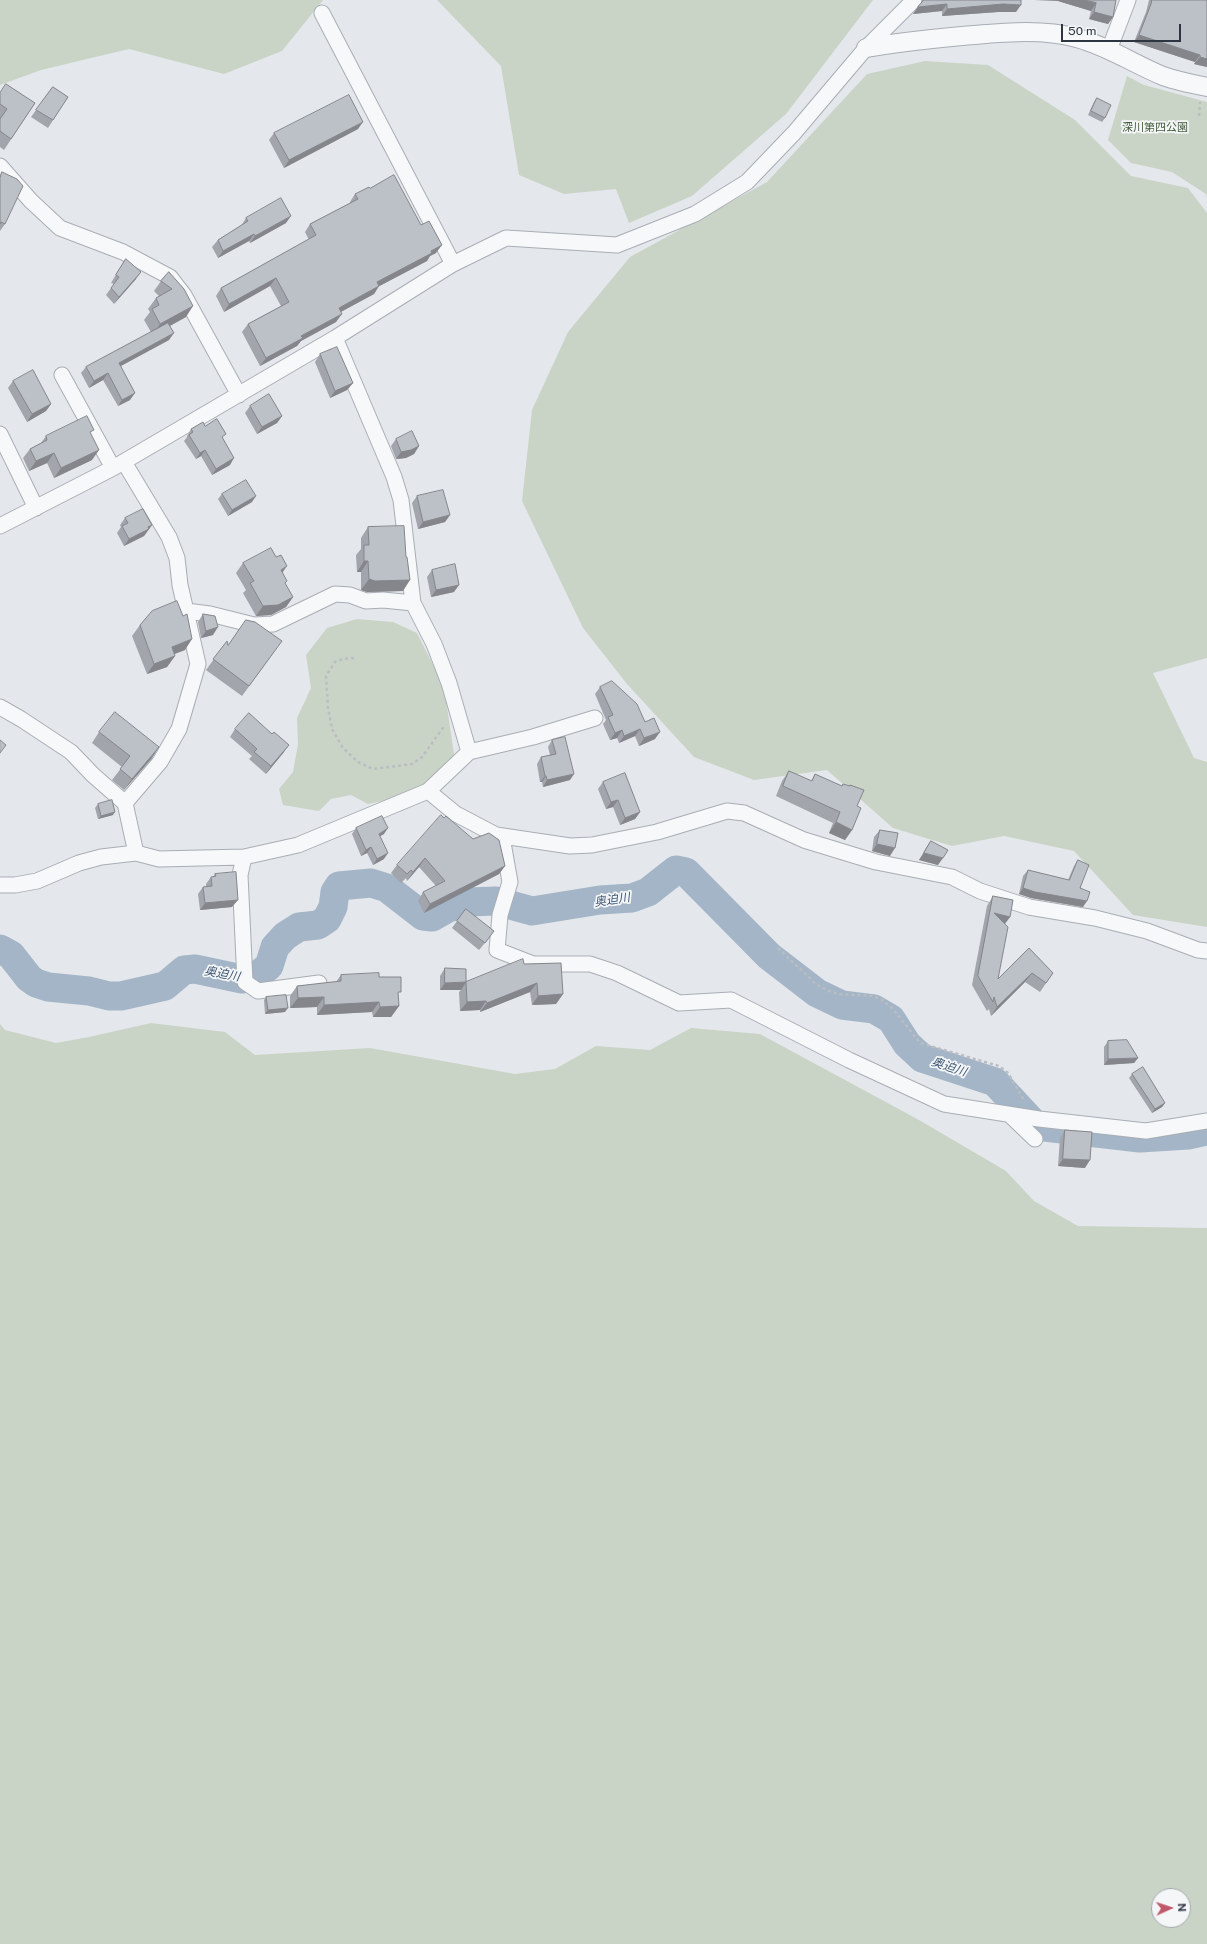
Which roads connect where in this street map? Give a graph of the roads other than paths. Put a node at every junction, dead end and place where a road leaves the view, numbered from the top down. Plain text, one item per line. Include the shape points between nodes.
1 (914, 0) edge
2 (1128, 0) edge
3 (322, 13) dead end
4 (866, 48) junction
5 (1109, 50) junction
6 (1207, 87) edge
7 (0, 166) edge
8 (453, 264) junction
9 (335, 338) junction
10 (62, 375) dead end
11 (239, 395) junction
12 (0, 434) edge
13 (119, 465) junction
14 (36, 508) junction
15 (0, 526) edge
16 (413, 603) junction
17 (186, 611) junction
18 (0, 707) edge
19 (595, 718) dead end
20 (469, 752) junction
21 (428, 792) junction
22 (125, 803) junction
23 (502, 837) junction
24 (136, 853) junction
25 (244, 857) junction
26 (0, 885) edge
27 (1207, 951) edge
28 (319, 983) edge
29 (1010, 1115) junction
30 (1207, 1122) edge
31 (1034, 1139) dead end

1 - 4 street
2 - 5 street
3 - 8 street
4 - 5 street via 896,42 1045,32 1077,38
4 - 8 street via 794,133 747,182 695,214 617,245 506,238
5 - 6 street via 1163,76 1186,84
7 - 11 street via 31,202 60,228 122,252 170,277 184,295
8 - 9 street
9 - 11 street
9 - 16 street via 394,477 401,500
10 - 13 street
11 - 13 street
12 - 14 street
13 - 14 street
13 - 17 street via 169,537 177,558
14 - 15 street
16 - 17 street via 366,601 350,595 335,594 274,624 254,625
16 - 20 street via 434,644 456,704
17 - 22 street via 198,664 179,729 160,762
18 - 22 street via 70,752
19 - 20 street via 533,737
20 - 21 street
21 - 23 street via 456,814
21 - 25 street via 298,845
22 - 24 street
23 - 27 street via 570,846 592,845 657,832 726,811 744,812 804,840 876,862 952,877 980,891 1029,907 1095,918 1147,931
23 - 29 street via 510,882 500,915 497,950 533,964 590,964 617,973 679,1003 731,1000 849,1060 944,1104
24 - 25 street via 159,859
24 - 26 street via 101,857 79,863 37,881
25 - 28 street via 240,875 245,982 258,991
29 - 30 street via 1146,1131
29 - 31 street

